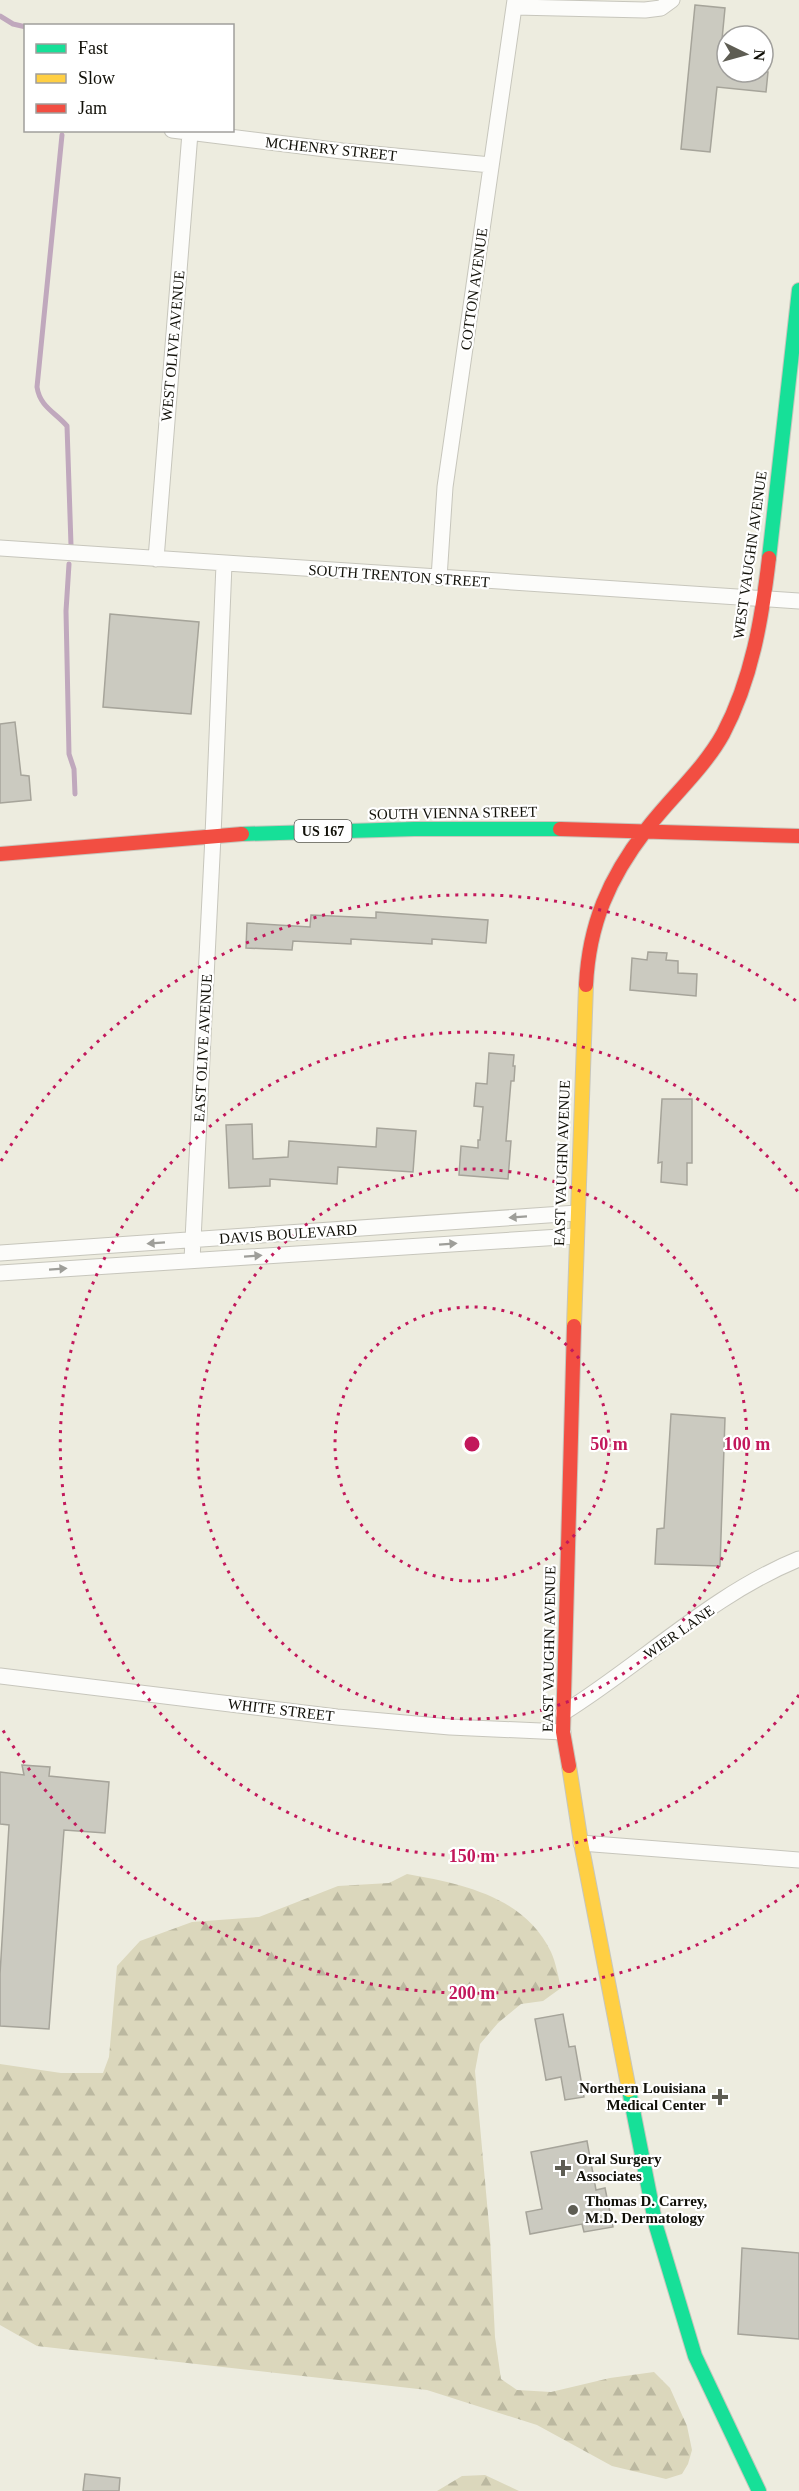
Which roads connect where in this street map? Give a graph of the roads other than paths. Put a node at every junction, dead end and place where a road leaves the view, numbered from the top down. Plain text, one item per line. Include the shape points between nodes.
1 (672, 0) edge
2 (515, 4) edge
3 (184, 132) edge
4 (190, 133) junction
5 (491, 165) junction
6 (799, 290) edge
7 (797, 332) edge
8 (0, 548) edge
9 (156, 559) junction
10 (224, 564) junction
11 (439, 579) junction
12 (764, 598) junction
13 (799, 601) edge
14 (646, 830) junction
15 (213, 836) junction
16 (799, 837) edge
17 (0, 854) edge
18 (577, 1213) junction
19 (576, 1236) junction
20 (193, 1241) junction
21 (0, 1254) edge
22 (192, 1260) junction
23 (0, 1273) edge
24 (799, 1559) edge
25 (0, 1676) edge
26 (563, 1713) junction
27 (562, 1732) junction
28 (581, 1844) junction
29 (799, 1860) edge
30 (759, 2491) edge

1 - 2 street via 661,8 645,10
2 - 5 street, COTTON AVENUE
3 - 4 street, MCHENRY STREET
4 - 5 street, MCHENRY STREET
4 - 9 street, WEST OLIVE AVENUE
5 - 11 street, COTTON AVENUE via 445,487
6 - 7 main road, WEST VAUGHN AVENUE
7 - 12 main road, WEST VAUGHN AVENUE
8 - 9 street, SOUTH TRENTON STREET
9 - 10 street, SOUTH TRENTON STREET
10 - 11 street, SOUTH TRENTON STREET
10 - 15 street
11 - 12 street, SOUTH TRENTON STREET
12 - 13 street, SOUTH TRENTON STREET
12 - 14 main road, WEST VAUGHN AVENUE via 751,663 722,735
14 - 15 main road, SOUTH VIENNA STREET / US 167 via 476,828
14 - 16 main road, SOUTH VIENNA STREET / US 167
14 - 18 main road, EAST VAUGHN AVENUE via 604,900 587,962
15 - 17 main road, SOUTH VIENNA STREET / US 167
15 - 20 street, EAST OLIVE AVENUE
18 - 19 main road, EAST VAUGHN AVENUE
18 -> 20 street, DAVIS BOULEVARD
22 -> 19 street, DAVIS BOULEVARD
19 - 26 main road, EAST VAUGHN AVENUE
20 -> 21 street, DAVIS BOULEVARD
20 - 22 street, EAST OLIVE AVENUE
23 -> 22 street, DAVIS BOULEVARD
24 - 26 street, WIER LANE via 752,1582
25 - 27 street, WHITE STREET via 337,1717
26 - 27 main road, EAST VAUGHN AVENUE
27 - 28 main road, EAST VAUGHN AVENUE
28 - 29 street
28 - 30 main road, EAST VAUGHN AVENUE via 656,2226 694,2356

